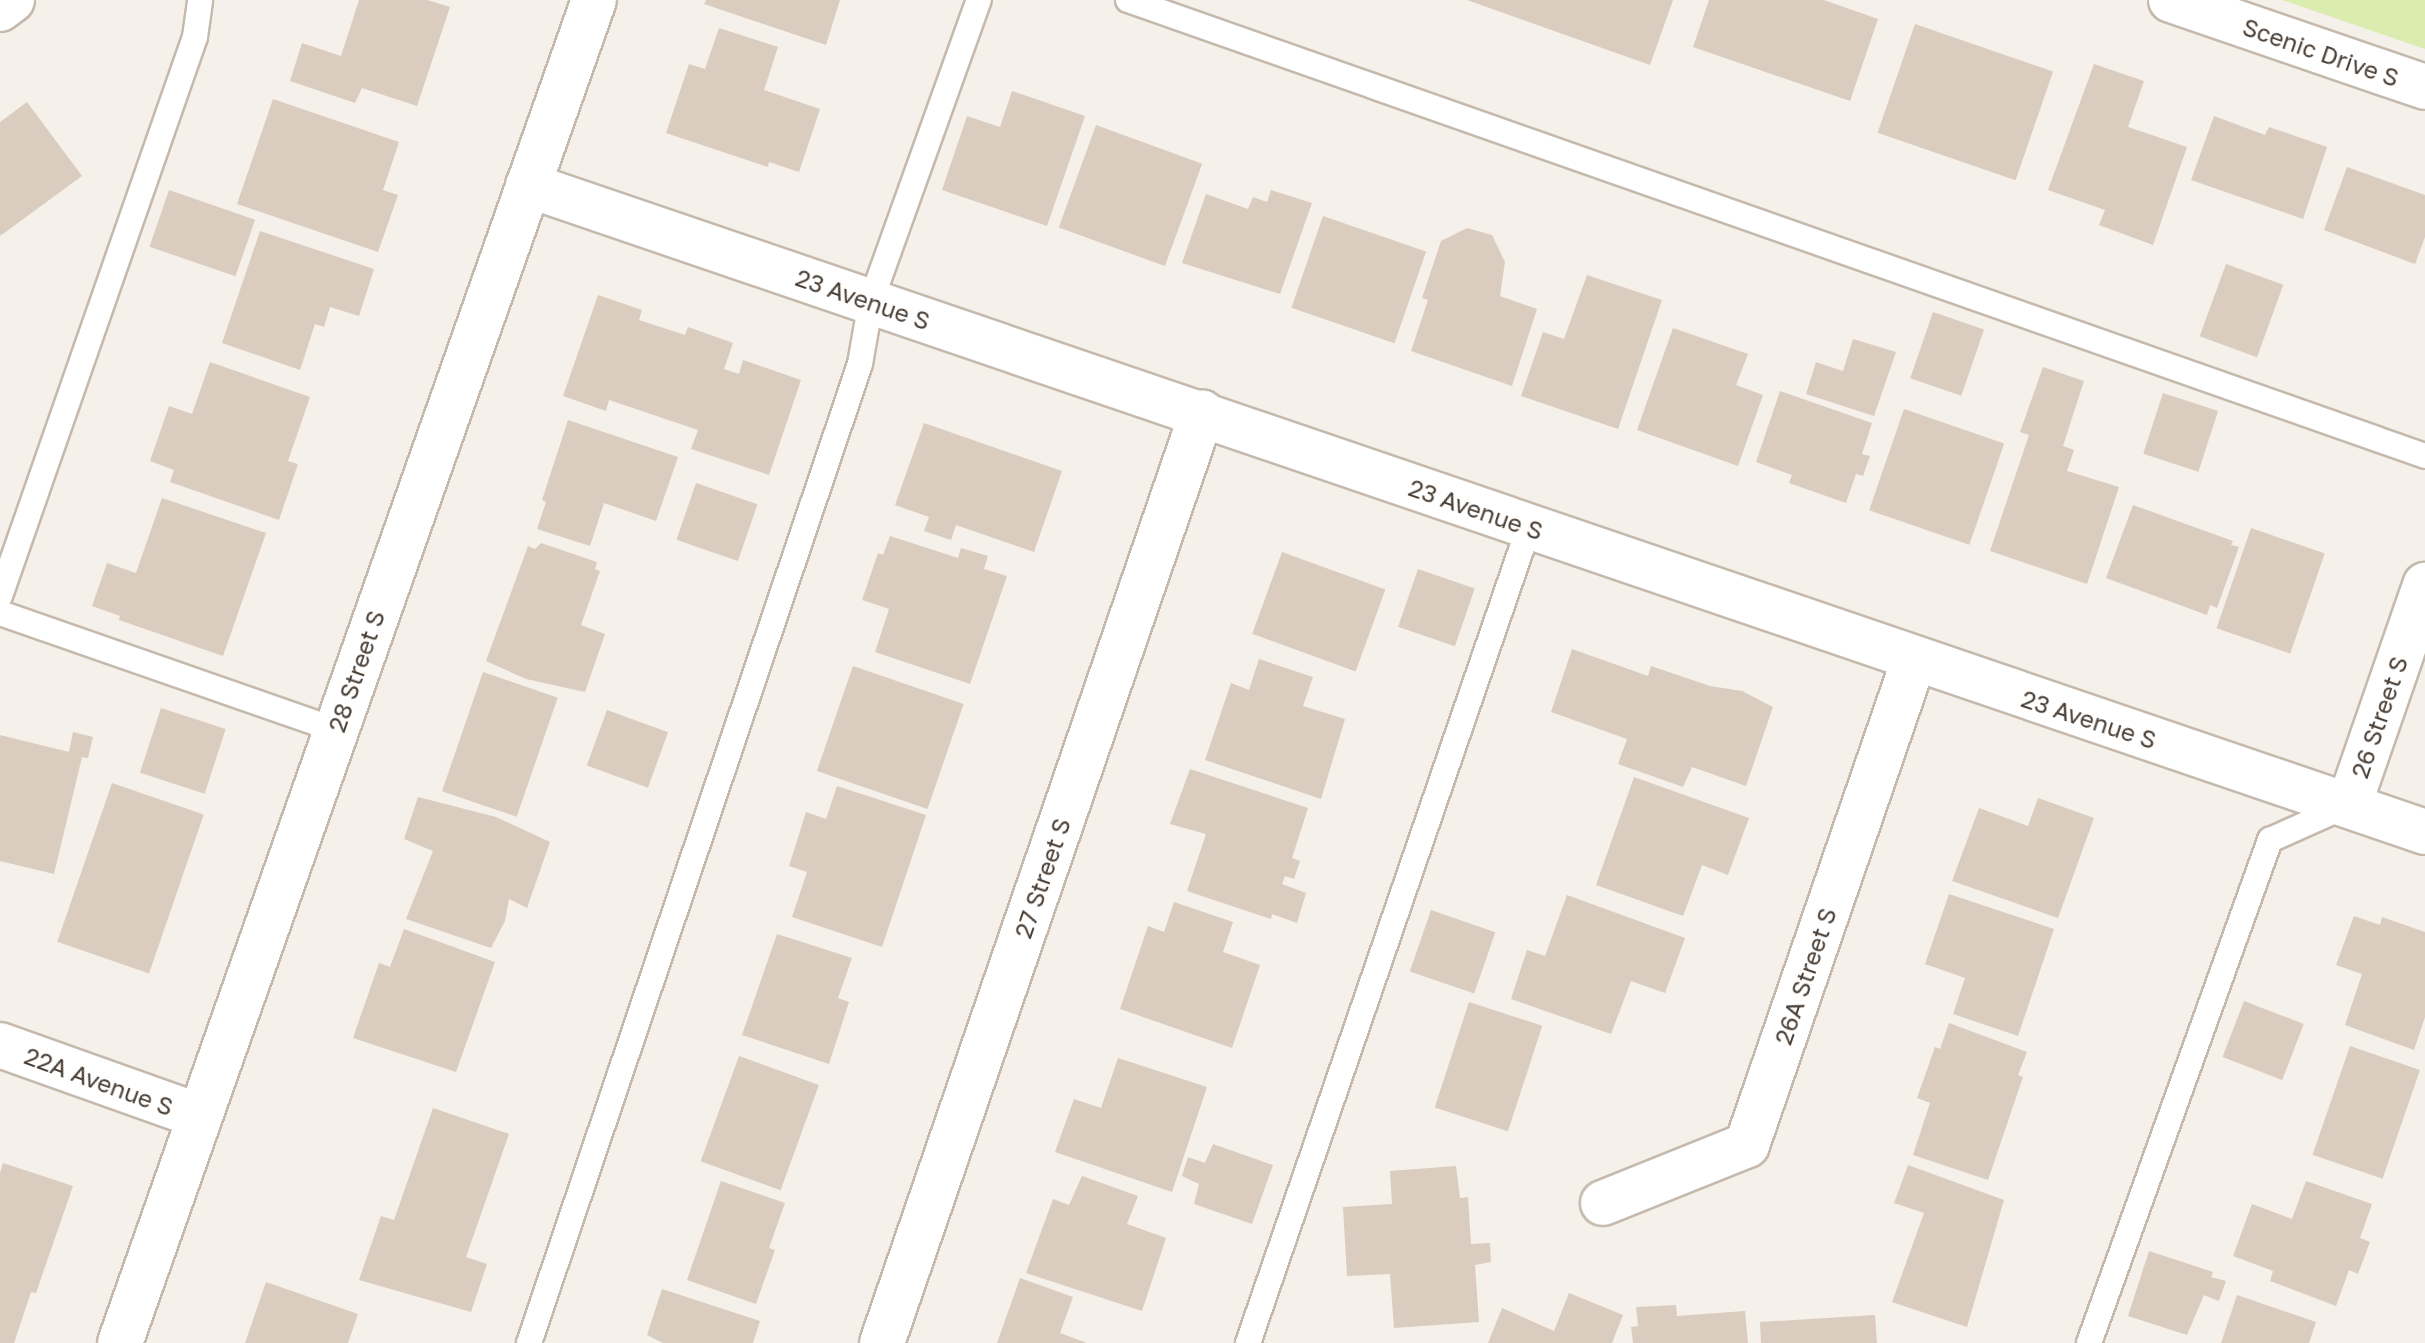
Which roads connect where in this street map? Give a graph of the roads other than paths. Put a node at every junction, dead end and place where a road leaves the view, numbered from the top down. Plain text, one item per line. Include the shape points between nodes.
1 (12, 0) edge
2 (200, 0) edge
3 (594, 0) edge
4 (979, 0) edge
5 (1128, 0) edge
6 (2171, 0) edge
7 (0, 9) edge
8 (2425, 87) edge
9 (528, 185) junction
10 (871, 301) junction
11 (1202, 413) junction
12 (2425, 456) edge
13 (1529, 527) junction
14 (2425, 585) edge
15 (0, 596) edge
16 (0, 613) edge
17 (1914, 660) junction
18 (336, 730) junction
19 (2349, 805) junction
20 (2425, 832) edge
21 (0, 1045) edge
22 (199, 1116) junction
23 (1603, 1203) dead end
24 (120, 1343) edge
25 (529, 1343) edge
26 (882, 1343) edge
27 (1248, 1343) edge
28 (2089, 1343) edge

1 - 7 street
2 - 15 lane via 195,37
3 - 9 street, 28 Street S
4 - 10 lane
5 - 12 lane
6 - 8 street, Scenic Drive S
9 - 10 street, 23 Avenue S
9 - 18 street, 28 Street S
10 - 11 street, 23 Avenue S
10 - 25 lane via 860,364
11 - 13 street, 23 Avenue S
11 - 26 street, 27 Street S
13 - 17 street, 23 Avenue S
13 - 27 lane
14 - 19 street, 26 Street S
16 - 18 lane
17 - 19 street, 23 Avenue S
17 - 23 street, 26A Street S via 1747,1145
18 - 22 street, 28 Street S
19 - 20 street, 23 Avenue S
19 - 28 lane via 2270,840
21 - 22 street, 22A Avenue S
22 - 24 street, 28 Street S

